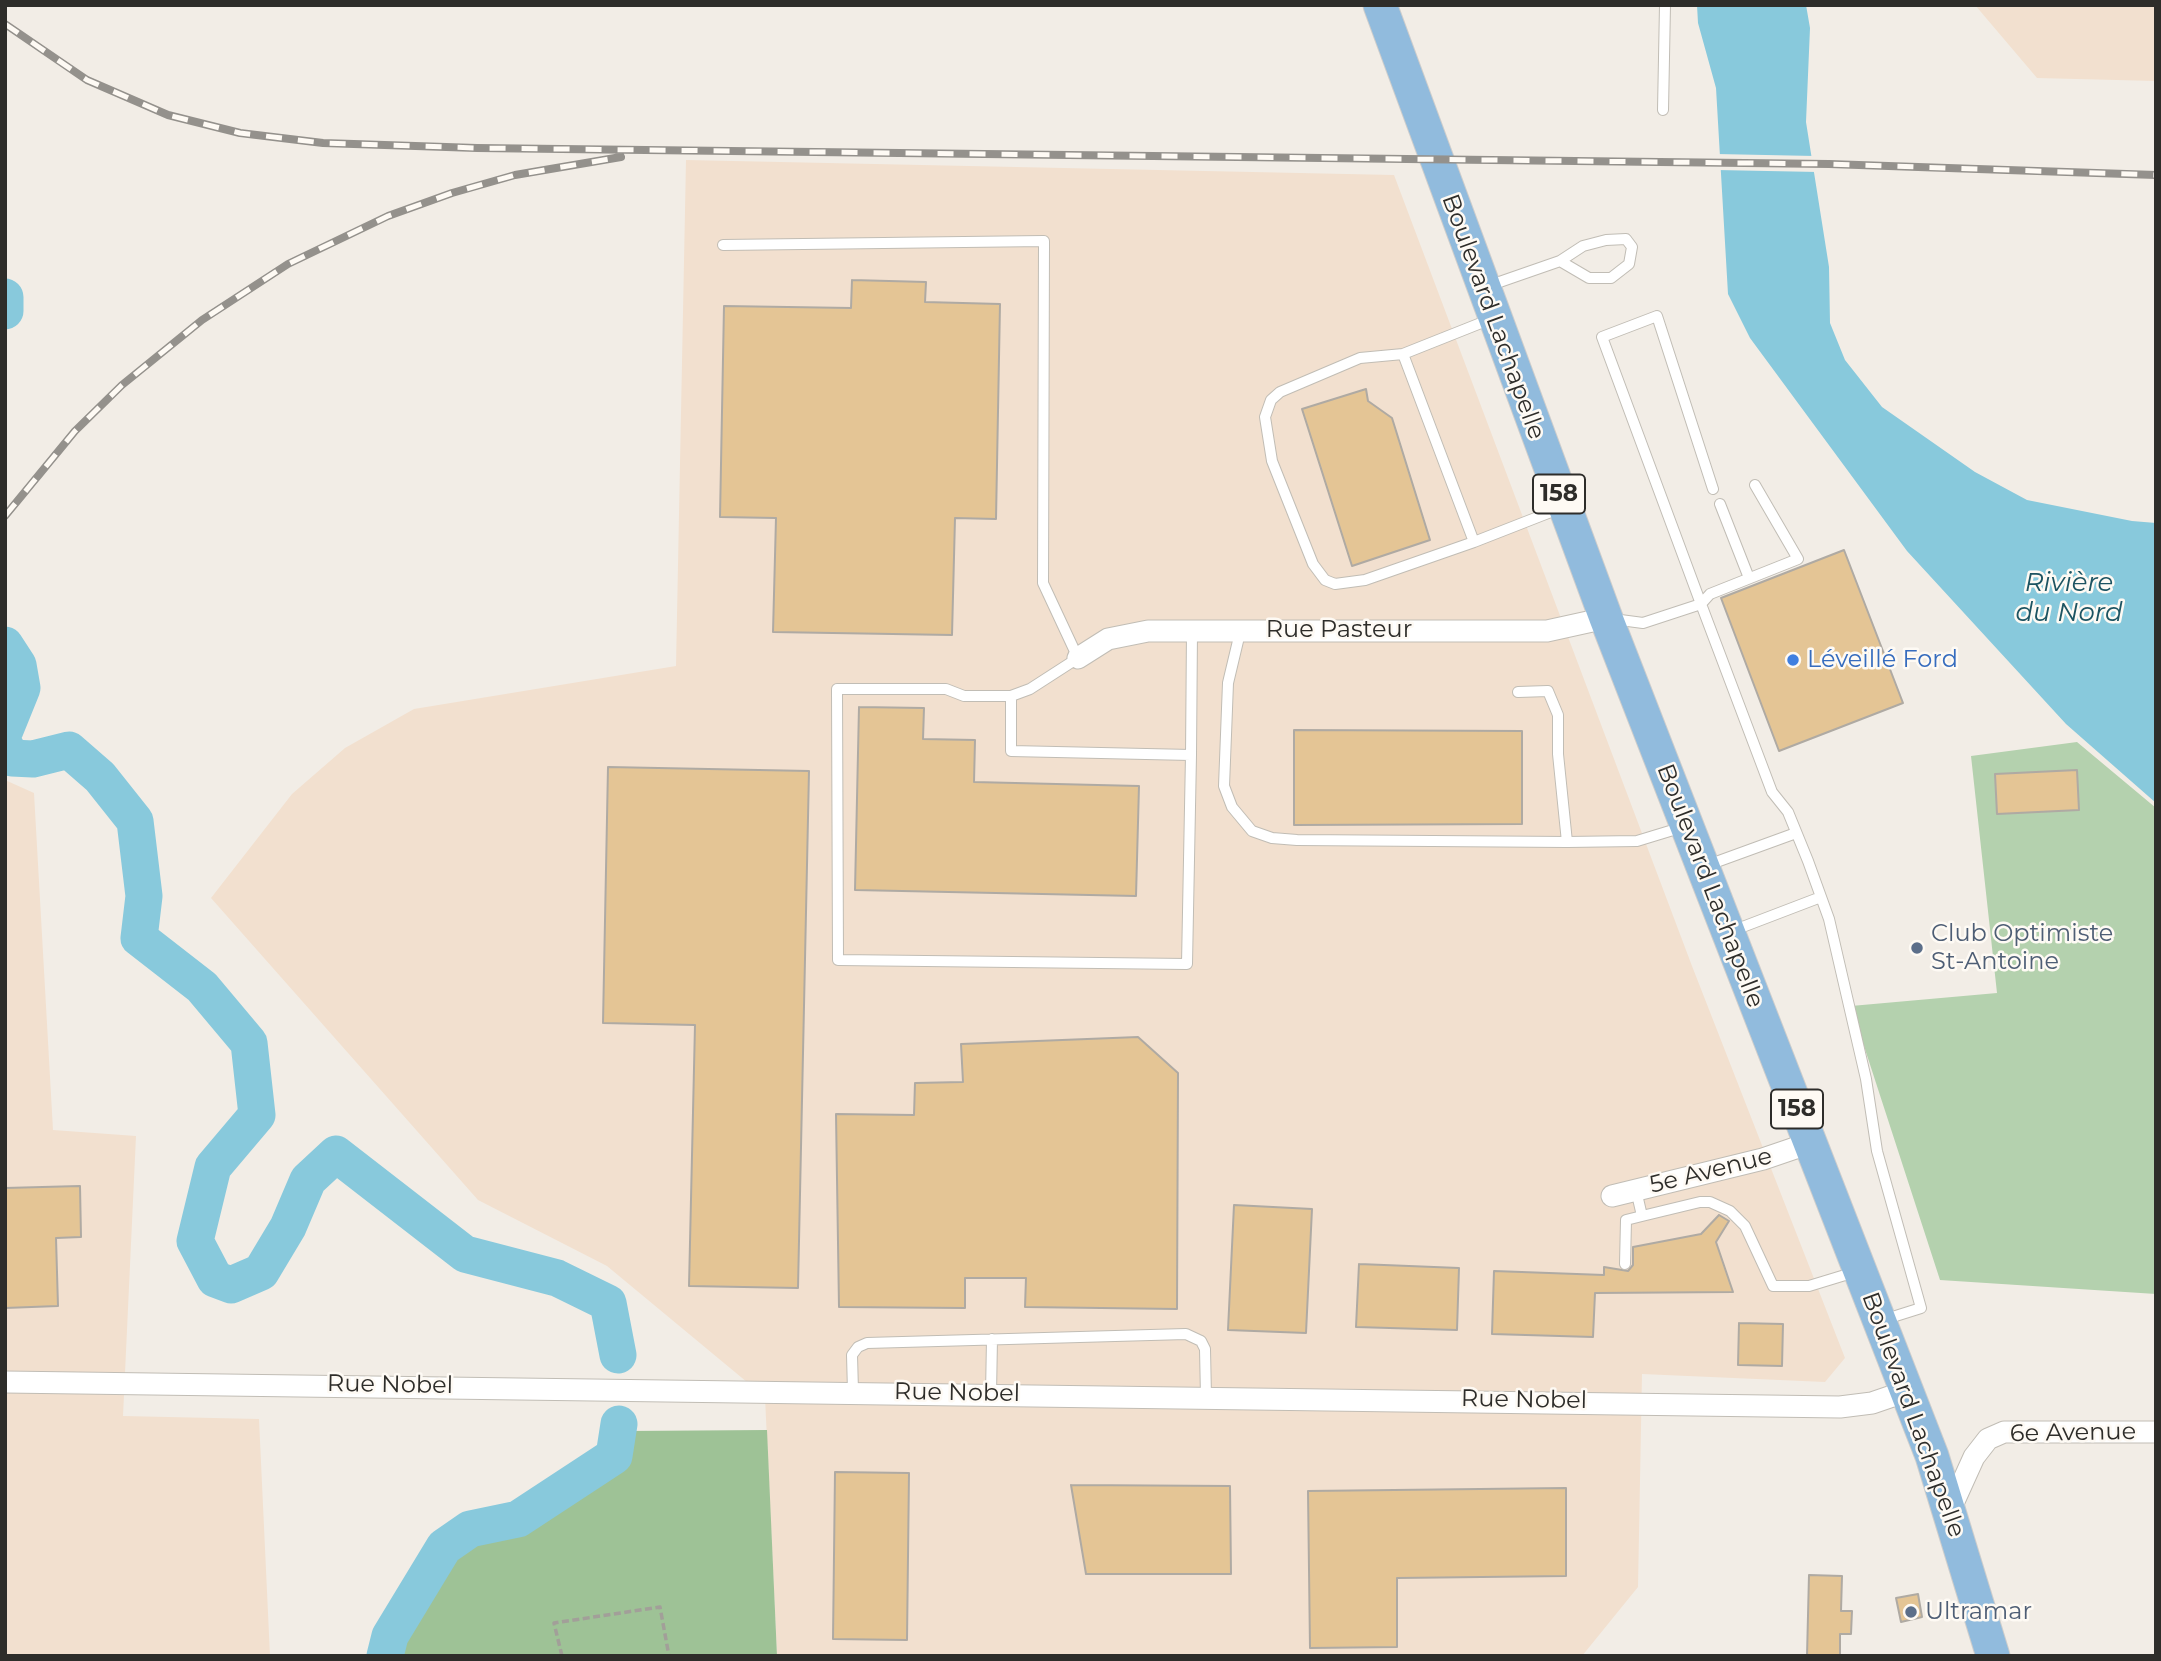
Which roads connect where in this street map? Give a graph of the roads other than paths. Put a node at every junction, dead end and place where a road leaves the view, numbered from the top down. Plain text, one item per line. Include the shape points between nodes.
1 (1380, 5) edge
2 (1665, 5) edge
3 (1663, 110) dead end
4 (723, 245) dead end
5 (1560, 261) junction
6 (1488, 303) junction
7 (1403, 354) junction
8 (1755, 485) dead end
9 (1713, 489) dead end
10 (1720, 504) dead end
11 (1564, 507) junction
12 (1474, 542) junction
13 (1749, 578) junction
14 (1701, 604) junction
15 (1606, 618) junction
16 (1237, 629) junction
17 (1192, 631) junction
18 (1078, 658) junction
19 (1518, 692) dead end
20 (1011, 696) junction
21 (1191, 755) junction
22 (1686, 827) junction
23 (1796, 833) junction
24 (1567, 842) junction
25 (1702, 867) junction
26 (1821, 897) junction
27 (1728, 933) junction
28 (1810, 1143) junction
29 (1636, 1191) junction
30 (1612, 1196) dead end
31 (1642, 1216) junction
32 (1625, 1264) dead end
33 (1860, 1270) junction
34 (1880, 1321) junction
35 (992, 1339) junction
36 (5, 1382) edge
37 (853, 1391) junction
38 (1907, 1391) junction
39 (991, 1394) junction
40 (1206, 1397) junction
41 (2156, 1432) edge
42 (1950, 1510) junction
43 (1981, 1614) junction
44 (1986, 1656) edge
45 (1993, 1656) edge

1 - 6 main road, Boulevard Lachapelle / 158
2 - 3 lane
4 - 18 lane via 1044,241 1043,583
5 - 5 lane via 1589,278 1602,280 1624,271 1632,247 1626,239 1606,240 1583,246
5 - 6 lane
6 - 7 lane
6 - 11 main road, Boulevard Lachapelle / 158
7 - 12 lane
7 - 12 lane via 1360,358 1280,392 1271,400 1265,417 1272,461 1313,564 1325,580 1335,584 1365,580
8 - 13 lane via 1798,559
9 - 14 lane via 1657,316 1602,338
10 - 13 lane
11 - 12 lane
11 - 15 main road, Boulevard Lachapelle / 158
13 - 14 lane via 1710,594
14 - 15 lane via 1643,623
14 - 23 lane via 1772,792 1788,812
15 - 16 street, Rue Pasteur via 1547,631
15 - 22 main road, Boulevard Lachapelle / 158
16 - 17 street, Rue Pasteur
16 - 24 lane via 1228,683 1224,786 1232,807 1252,831 1297,840
17 - 18 street, Rue Pasteur via 1120,635
17 - 21 lane
18 - 20 lane via 1030,690
19 - 24 lane via 1548,691 1558,715
20 - 21 lane via 1011,751
20 - 21 lane via 837,689 838,960 1187,964
22 - 24 lane via 1637,841
22 - 25 main road, Boulevard Lachapelle / 158
23 - 25 lane
23 - 26 lane
25 - 27 main road, Boulevard Lachapelle / 158
26 - 27 lane
26 - 34 lane via 1866,1079 1877,1151 1921,1308
27 - 28 main road, Boulevard Lachapelle / 158
28 - 29 street, 5e Avenue
28 - 33 main road, Boulevard Lachapelle / 158
29 - 30 street, 5e Avenue
29 - 31 lane
31 - 32 lane via 1626,1220
31 - 33 lane via 1700,1202 1721,1206 1745,1226 1773,1286 1810,1286
33 - 34 main road, Boulevard Lachapelle / 158
34 - 38 main road, Boulevard Lachapelle / 158
35 - 37 lane via 858,1346 852,1355
35 - 39 lane
35 - 40 lane via 1186,1334 1201,1341 1205,1349
36 - 37 street, Rue Nobel
37 - 39 street, Rue Nobel
38 - 40 street, Rue Nobel via 1872,1403 1840,1407
38 - 42 main road, Boulevard Lachapelle / 158
39 - 40 street, Rue Nobel
41 - 42 street, 6e Avenue via 2004,1432 1988,1439 1972,1461
42 - 43 main road, Boulevard Lachapelle / 158
43 - 44 main road, Boulevard Lachapelle / 158
43 - 45 main road, Boulevard Lachapelle / 158

